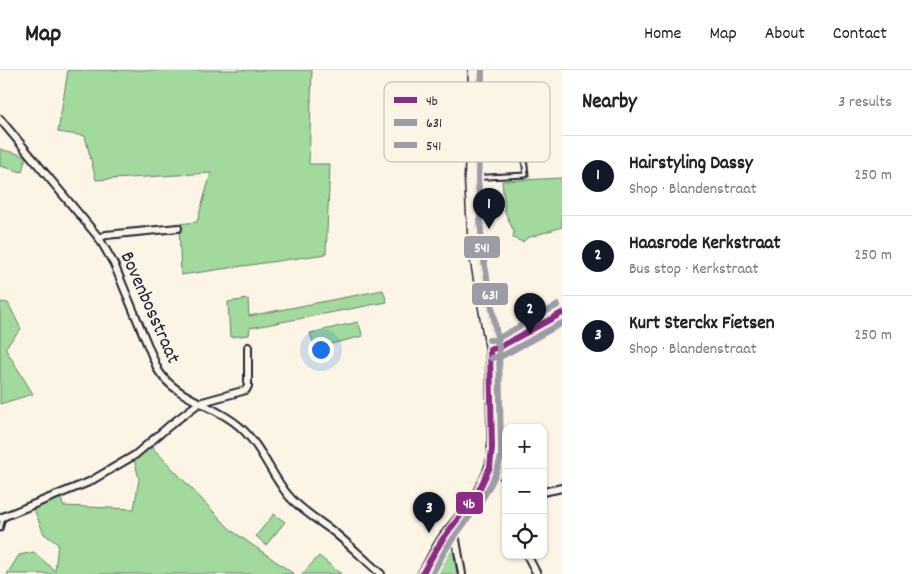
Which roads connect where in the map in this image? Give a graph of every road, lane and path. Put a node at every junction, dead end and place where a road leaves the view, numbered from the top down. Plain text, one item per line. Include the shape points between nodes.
1 (0, 119) edge
2 (470, 162) edge
3 (524, 162) edge
4 (469, 178) junction
5 (178, 228) dead end
6 (100, 238) junction
7 (562, 313) edge
8 (248, 347) dead end
9 (490, 349) junction
10 (199, 403) junction
11 (490, 467) junction
12 (502, 475) edge
13 (562, 488) edge
14 (547, 491) edge
15 (2, 517) edge
16 (452, 526) junction
17 (0, 530) edge
18 (529, 559) edge
19 (427, 564) junction
20 (381, 574) edge
21 (422, 574) edge
22 (433, 574) edge
23 (462, 574) edge
24 (537, 574) edge

1 - 6 street, Bovenbosstraat
2 - 4 street
3 - 4 lane via 526,174
4 - 9 street via 473,250
5 - 6 street, Bovenbosstraat
6 - 10 street, Bovenbosstraat via 158,370 164,379
7 - 9 street via 498,348
8 - 10 street via 246,390
9 - 11 street
10 - 15 street via 135,456 80,486
10 - 20 street, Bovenbosstraat via 246,432 288,496
11 - 12 street
11 - 16 street via 478,492
13 - 14 street
15 - 17 lane
16 - 19 street
16 - 23 street
18 - 24 street
19 - 21 street
19 - 22 lane

